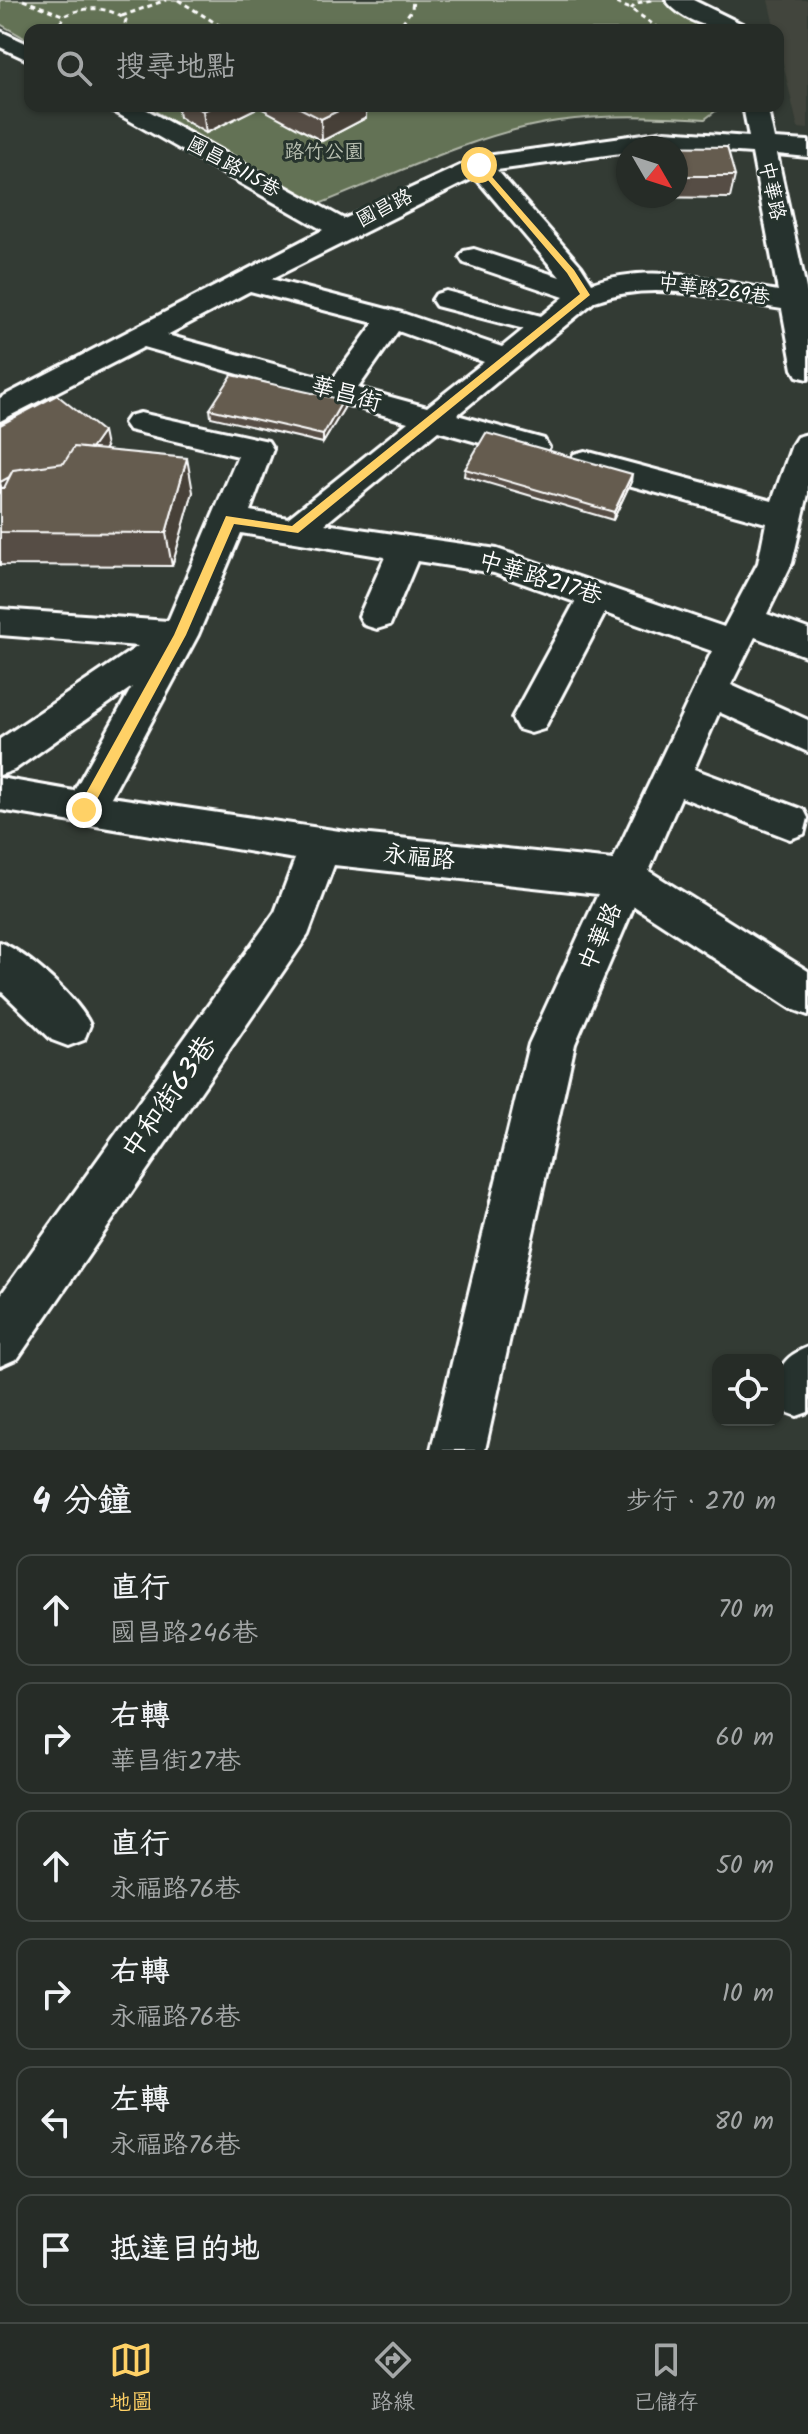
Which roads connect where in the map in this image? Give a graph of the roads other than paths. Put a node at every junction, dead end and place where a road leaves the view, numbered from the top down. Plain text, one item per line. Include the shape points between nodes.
1 (677, 0) edge
2 (737, 0) edge
3 (722, 24) edge
4 (742, 24) edge
5 (0, 38) edge
6 (24, 51) edge
7 (133, 112) edge
8 (756, 112) edge
9 (761, 145) junction
10 (808, 149) edge
11 (479, 165) junction
12 (343, 230) junction
13 (474, 257) dead end
14 (246, 281) junction
15 (585, 295) junction
16 (446, 300) dead end
17 (801, 313) edge
18 (392, 319) junction
19 (546, 326) junction
20 (139, 336) junction
21 (505, 359) junction
22 (808, 369) edge
23 (339, 393) junction
24 (0, 411) edge
25 (431, 419) junction
26 (140, 423) dead end
27 (805, 467) edge
28 (784, 516) junction
29 (230, 519) junction
30 (294, 531) junction
31 (406, 547) junction
32 (792, 569) edge
33 (596, 596) junction
34 (377, 616) dead end
35 (0, 622) edge
36 (739, 632) junction
37 (180, 635) junction
38 (808, 643) edge
39 (709, 691) junction
40 (531, 718) dead end
41 (808, 737) edge
42 (0, 759) edge
43 (672, 777) junction
44 (0, 794) edge
45 (84, 810) junction
46 (790, 822) dead end
47 (320, 846) junction
48 (627, 879) junction
49 (0, 962) edge
50 (808, 995) edge
51 (68, 1025) dead end
52 (0, 1340) edge
53 (458, 1450) edge

1 - 3 street
2 - 4 street
5 - 6 street
7 - 12 street, 國昌路115巷
8 - 9 street, 中華路
9 - 10 street, 國昌路
9 - 11 street, 國昌路 via 665,139
9 - 17 street, 中華路
11 - 12 street, 國昌路
11 - 15 street
12 - 14 street, 國昌路
13 - 15 street
14 - 18 street
14 - 20 street, 國昌路
15 - 17 street, 中華路269巷 via 620,283 664,281
15 - 19 street
16 - 19 street
17 - 22 street, 中華路
18 - 21 street
18 - 23 street
19 - 21 street
20 - 23 street, 華昌街
20 - 24 street, 國昌路
21 - 25 street
23 - 25 street, 華昌街
25 - 28 street, 華昌街
25 - 30 street
26 - 29 street via 257,449
27 - 28 street, 中華路
28 - 32 street, 中華路
29 - 30 street, 中華路217巷
29 - 37 street
30 - 31 street, 中華路217巷
31 - 33 street, 中華路217巷 via 497,561
31 - 34 street
32 - 36 street, 中華路
33 - 36 street, 中華路217巷
33 - 40 street
35 - 37 street
36 - 38 street, 中華路217巷
36 - 39 street, 中華路
37 - 42 street
37 - 45 street
39 - 41 street
39 - 43 street, 中華路
43 - 46 street
43 - 48 street, 中華路
44 - 45 street, 永福路
45 - 47 street, 永福路
47 - 48 street, 永福路
47 - 52 street, 中和街63巷 via 293,922
48 - 50 street, 永福路
48 - 53 street, 中華路 via 552,1044
49 - 51 street

